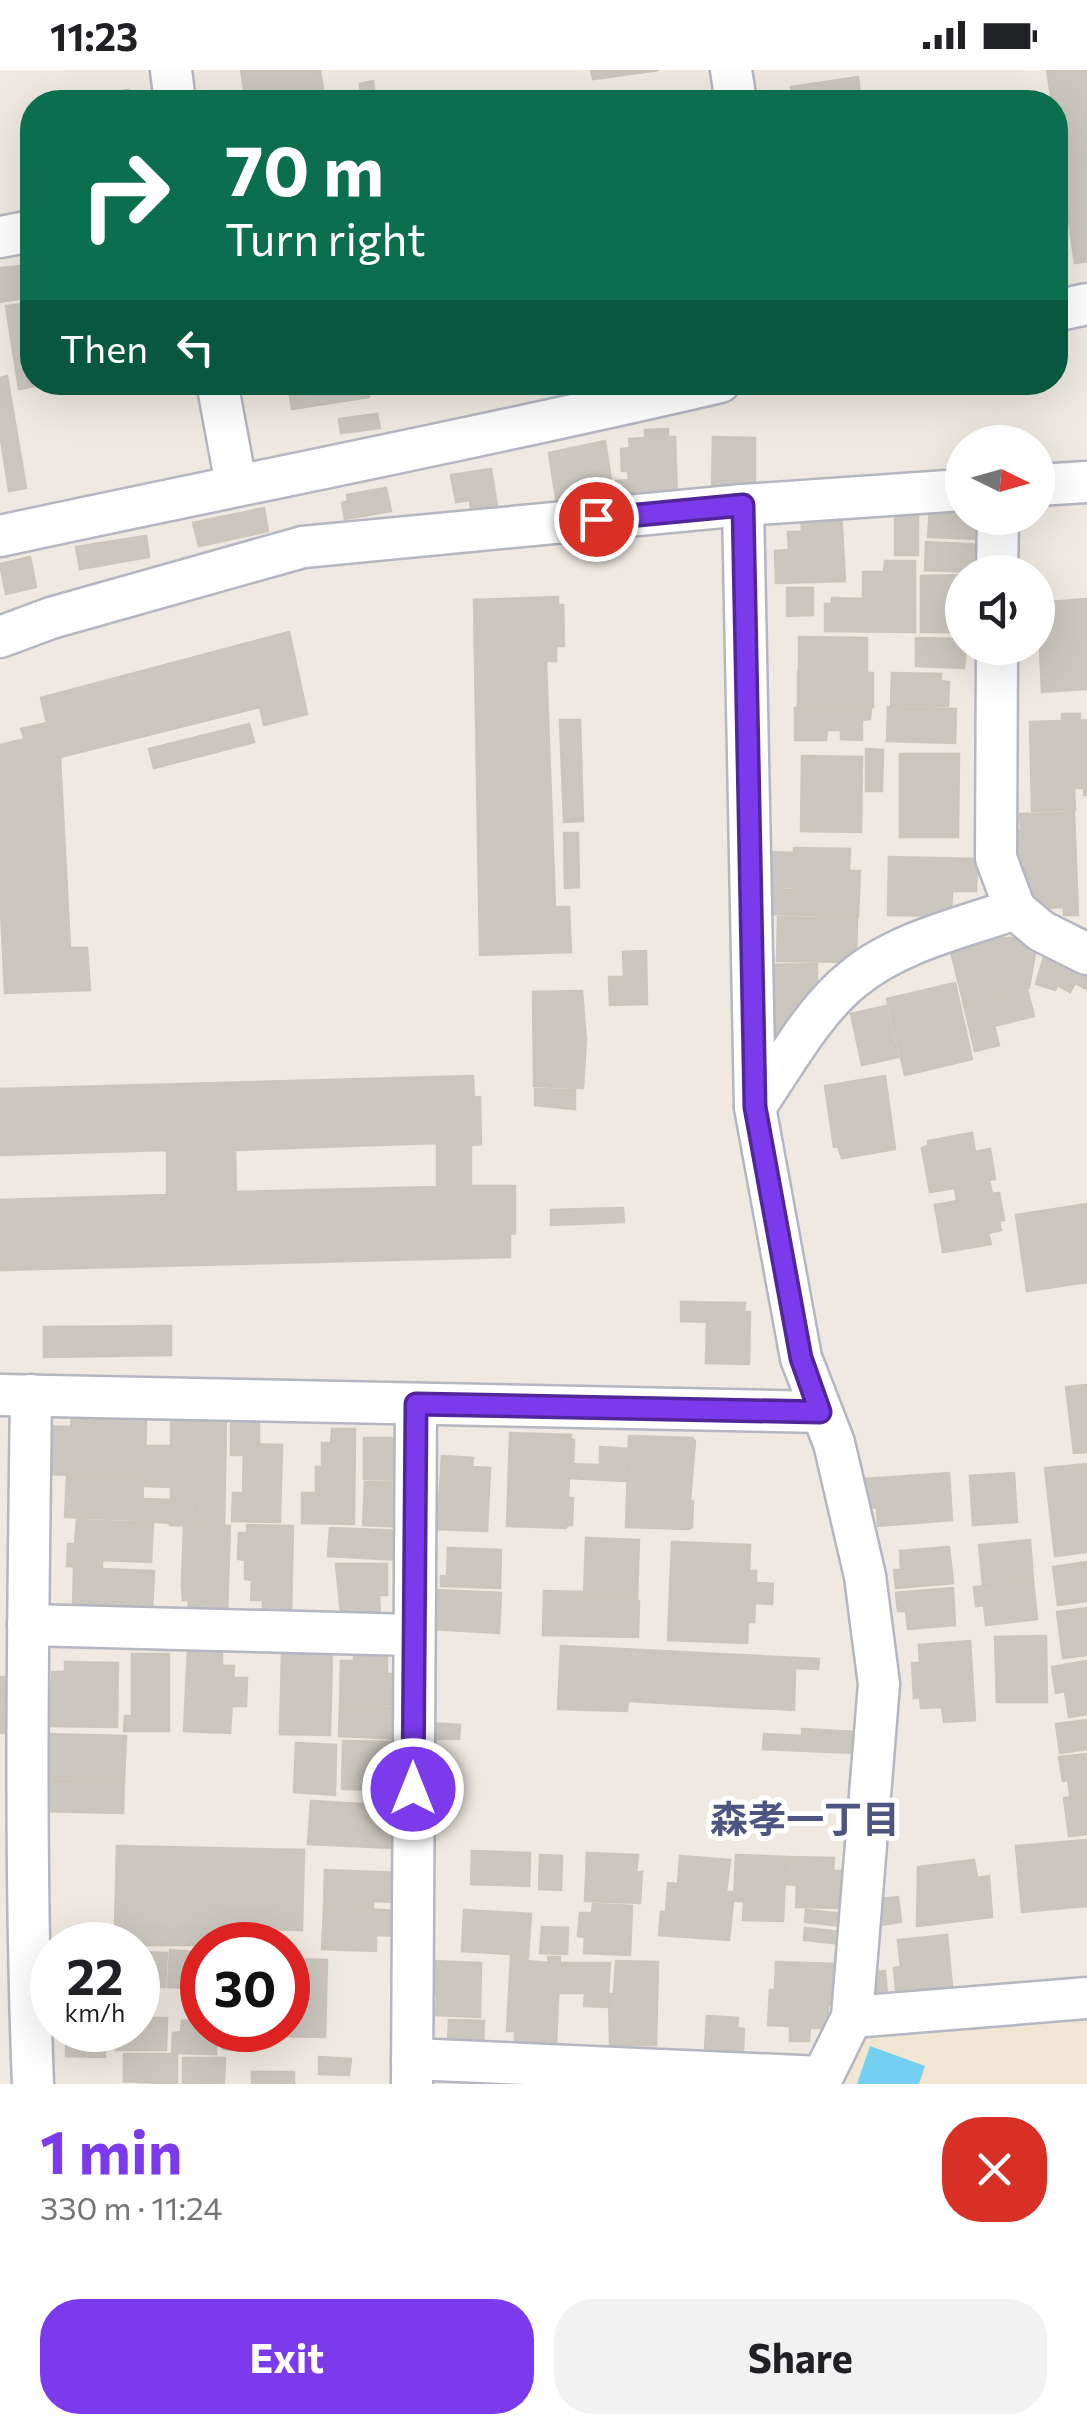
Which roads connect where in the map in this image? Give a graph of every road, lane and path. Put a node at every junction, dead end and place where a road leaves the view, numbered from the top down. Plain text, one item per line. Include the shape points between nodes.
1 (219, 395) edge
2 (664, 395) edge
3 (1087, 482) edge
4 (236, 484) junction
5 (1055, 484) edge
6 (945, 491) edge
7 (743, 505) junction
8 (0, 536) edge
9 (0, 637) edge
10 (997, 665) edge
11 (1015, 909) junction
12 (1087, 954) edge
13 (755, 1107) junction
14 (15, 1395) edge
15 (416, 1404) junction
16 (820, 1412) junction
17 (28, 1625) junction
18 (413, 1635) junction
19 (1087, 1998) edge
20 (852, 2018) junction
21 (412, 2072) edge
22 (820, 2081) edge
23 (33, 2084) edge

1 - 4 street
2 - 4 street
3 - 5 street
4 - 8 street
6 - 7 street
7 - 9 street via 303,547
7 - 13 street
10 - 11 street via 996,858
11 - 12 street
11 - 13 street via 910,946 854,978
13 - 16 street via 801,1358
14 - 15 street
14 - 17 street
15 - 16 street
15 - 18 street
16 - 20 street via 834,1443 866,1576 879,1684
17 - 18 street
17 - 23 street
18 - 21 street
19 - 20 street
20 - 22 street
21 - 22 street

